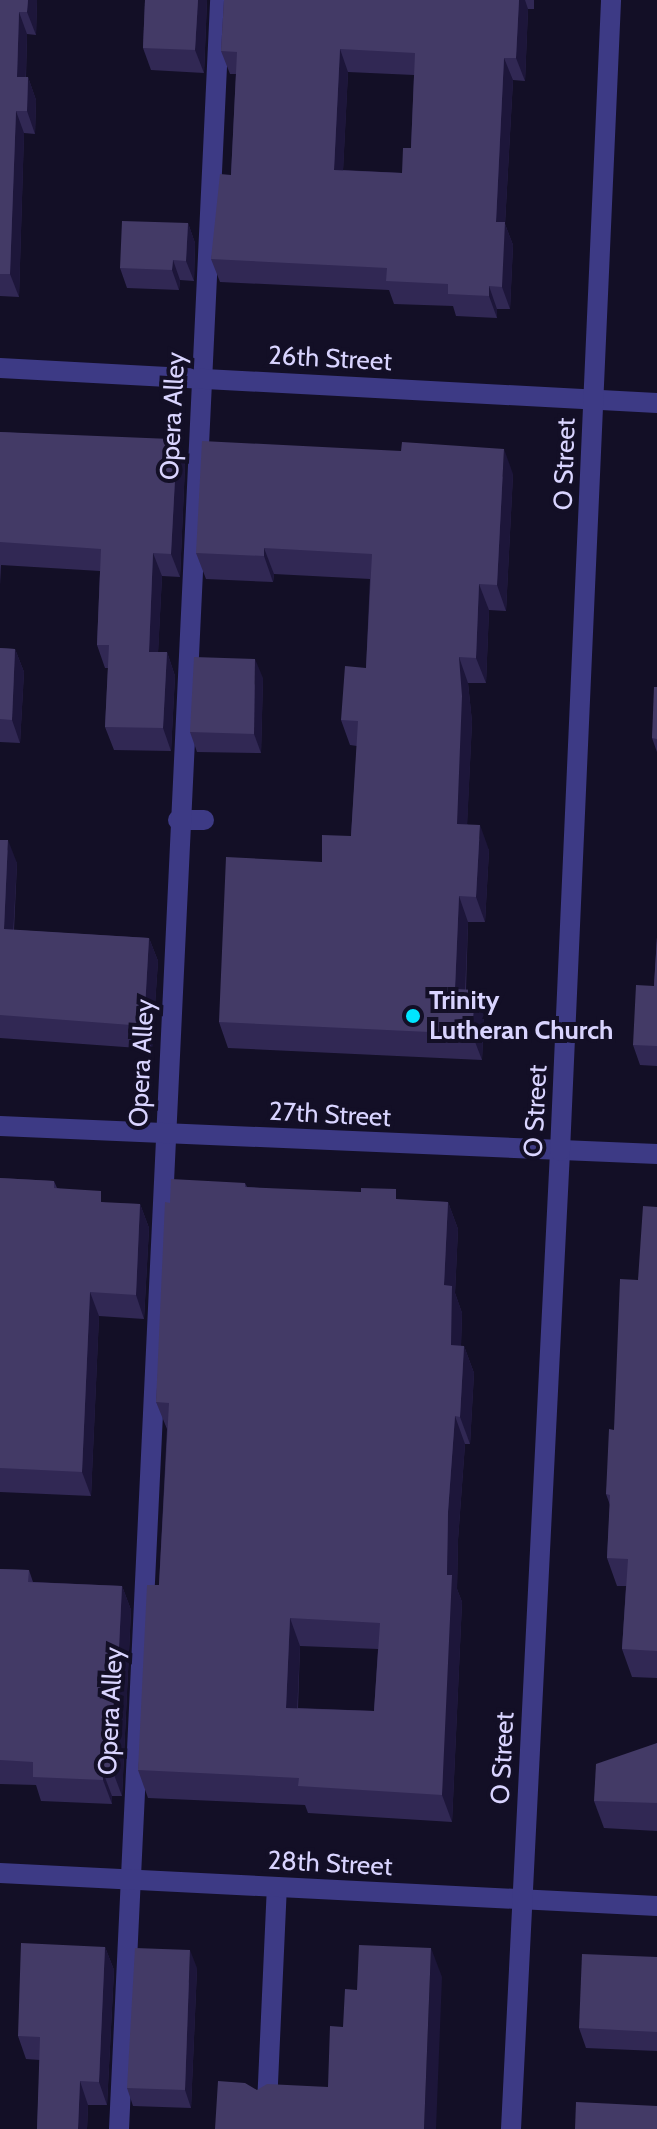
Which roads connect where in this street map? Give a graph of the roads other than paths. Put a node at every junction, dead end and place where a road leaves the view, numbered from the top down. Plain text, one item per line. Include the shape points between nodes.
1 (220, 0) edge
2 (611, 0) edge
3 (0, 368) edge
4 (201, 379) junction
5 (594, 400) junction
6 (657, 403) edge
7 (178, 820) junction
8 (204, 820) dead end
9 (0, 1126) edge
10 (164, 1134) junction
11 (560, 1151) junction
12 (657, 1154) edge
13 (0, 1873) edge
14 (129, 1881) junction
15 (277, 1887) junction
16 (521, 1899) junction
17 (657, 1906) edge
18 (267, 2105) edge
19 (119, 2129) edge
20 (511, 2129) edge

1 - 4 street, Opera Alley
2 - 5 street, O Street
3 - 4 street, 26th Street
4 - 5 street, 26th Street
4 - 7 street, Opera Alley
5 - 6 street, 26th Street
5 - 11 street, O Street
7 - 8 street
7 - 10 street, Opera Alley
9 - 10 street, 27th Street
10 - 11 street, 27th Street
10 - 14 street, Opera Alley
11 - 12 street, 27th Street
11 - 16 street, O Street
13 - 14 street, 28th Street
14 - 15 street, 28th Street
14 - 19 street, Opera Alley
15 - 16 street, 28th Street
15 - 18 street
16 - 17 street, 28th Street
16 - 20 street, O Street

